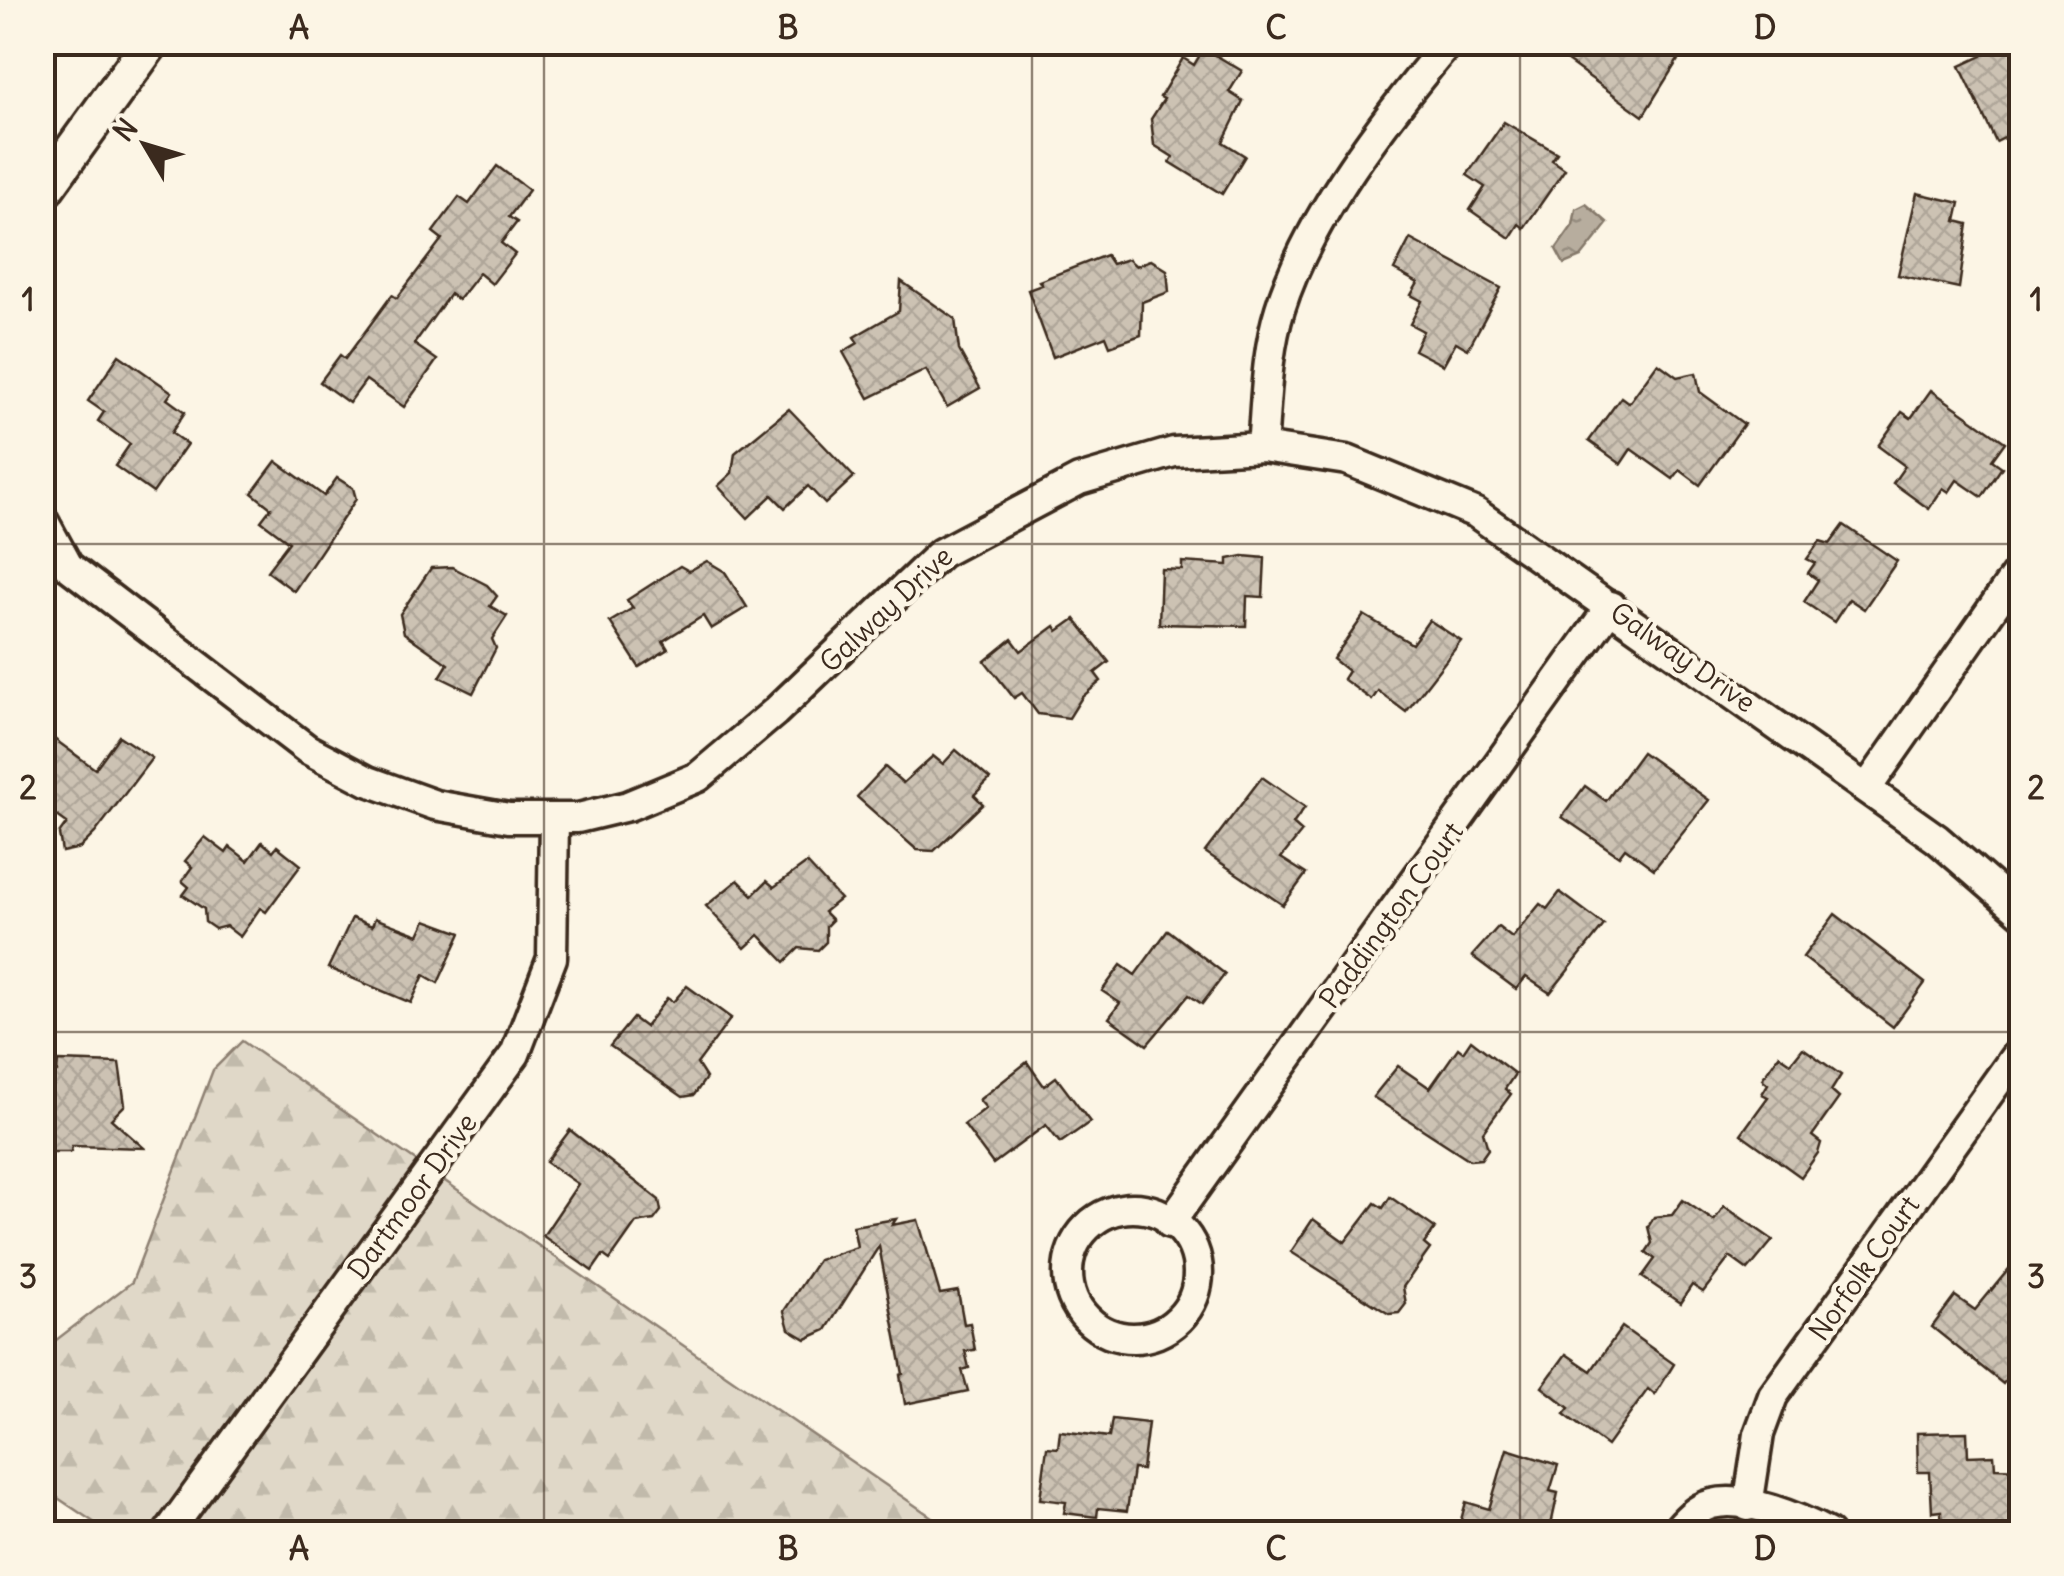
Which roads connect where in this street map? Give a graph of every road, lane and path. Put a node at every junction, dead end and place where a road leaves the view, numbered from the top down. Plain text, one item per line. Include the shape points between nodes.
1 (151, 42) edge
2 (1448, 42) edge
3 (42, 193) edge
4 (1262, 448) junction
5 (42, 518) edge
6 (56, 563) edge
7 (2022, 566) edge
8 (1611, 606) junction
9 (1867, 788) junction
10 (554, 818) junction
11 (2022, 914) edge
12 (2022, 1047) edge
13 (1170, 1223) junction
14 (1748, 1506) junction
15 (167, 1534) edge
16 (1674, 1534) edge
17 (1828, 1534) edge

1 - 3 street
2 - 4 street via 1370,146 1296,264 1278,312
4 - 8 street, Galway Drive via 1347,460 1420,487 1476,513
4 - 10 street, Galway Drive via 1174,452 1079,480 991,523 941,553 698,778 628,806
5 - 6 street, Galway Drive
6 - 10 street, Galway Drive via 307,749 368,781 435,805
7 - 9 street
8 - 9 street, Galway Drive
8 - 13 street, Paddington Court
9 - 11 street, Galway Drive
10 - 15 street, Dartmoor Drive via 552,958 515,1054
12 - 14 street, Norfolk Court via 1773,1396 1759,1434
13 - 13 street via 1134,1207 1096,1219 1082,1233 1069,1281 1079,1310 1094,1326 1138,1339 1160,1334 1185,1312 1199,1281 1197,1258 1188,1237
14 - 16 street via 1715,1502
14 - 17 street

